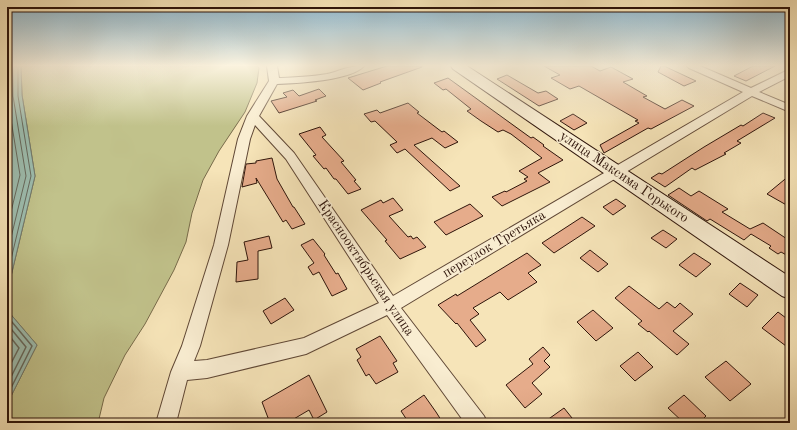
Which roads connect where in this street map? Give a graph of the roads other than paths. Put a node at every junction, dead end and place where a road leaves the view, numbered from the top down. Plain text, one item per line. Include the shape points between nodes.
1 (271, 86) edge
2 (488, 86) edge
3 (738, 86) edge
4 (763, 86) edge
5 (751, 92) junction
6 (790, 109) edge
7 (253, 116) junction
8 (616, 172) junction
9 (790, 289) edge
10 (390, 306) junction
11 (180, 372) junction
12 (166, 423) edge
13 (477, 423) edge

1 - 7 street
2 - 8 main road, улица Максима Горького
3 - 5 street
4 - 5 street, переулок Третьяка
5 - 6 street
5 - 8 street, переулок Третьяка
7 - 10 street, Краснооктябрьская улица via 290,156
7 - 11 street via 244,139 221,245
8 - 9 main road, улица Максима Горького
8 - 10 street, переулок Третьяка
10 - 11 street, переулок Третьяка via 306,346 207,369
10 - 13 street, Краснооктябрьская улица
11 - 12 street

